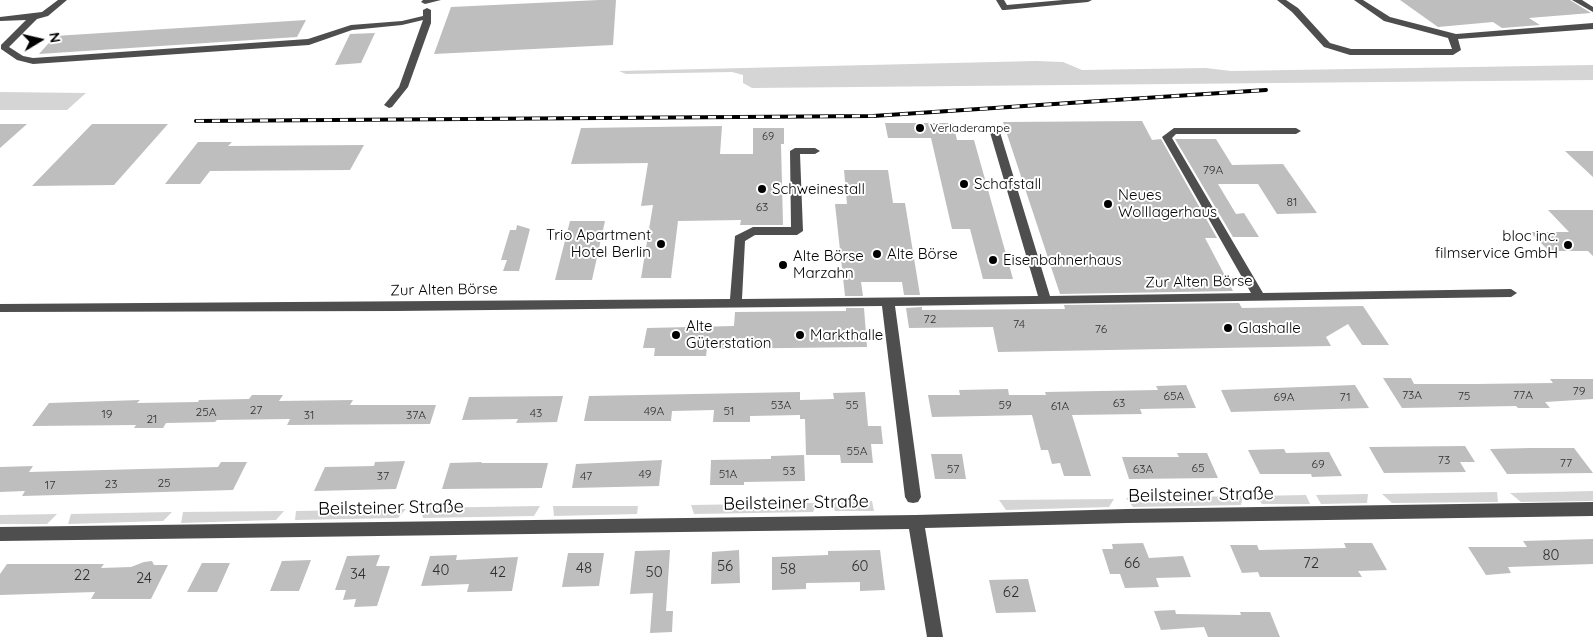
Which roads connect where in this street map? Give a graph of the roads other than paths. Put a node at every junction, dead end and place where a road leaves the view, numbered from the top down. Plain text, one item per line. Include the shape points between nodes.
1 (437, 0) edge
2 (1000, 0) edge
3 (1088, 0) edge
4 (1281, 0) edge
5 (1358, 0) edge
6 (1576, 0) edge
7 (60, 3) edge
8 (426, 7) edge
9 (1593, 10) edge
10 (34, 18) junction
11 (0, 19) edge
12 (1593, 26) edge
13 (1452, 36) junction
14 (389, 105) dead end
15 (994, 129) dead end
16 (1296, 131) dead end
17 (815, 151) dead end
18 (1510, 293) dead end
19 (1260, 297) junction
20 (1045, 300) junction
21 (888, 301) junction
22 (736, 302) junction
23 (0, 308) edge
24 (913, 497) dead end
25 (1593, 509) edge
26 (916, 522) junction
27 (0, 534) edge
28 (935, 637) edge

1 - 8 street
2 - 3 street via 1005,8
4 - 13 street via 1328,45 1350,52 1453,52 1457,50
5 - 13 street via 1387,19
6 - 9 street
7 - 10 street
8 - 10 street via 402,23 351,28 310,42 33,62 4,47
8 - 14 street via 426,23 403,87
10 - 11 street
12 - 13 street
15 - 20 street
16 - 19 street via 1174,131 1167,136
17 - 22 street via 795,151 797,232 753,231 739,239
18 - 19 street, Zur Alten Börse
19 - 20 street, Zur Alten Börse
20 - 21 street, Zur Alten Börse
21 - 22 street, Zur Alten Börse
21 - 24 street
22 - 23 street, Zur Alten Börse
25 - 26 street, Beilsteiner Straße
26 - 27 street, Beilsteiner Straße
26 - 28 street

